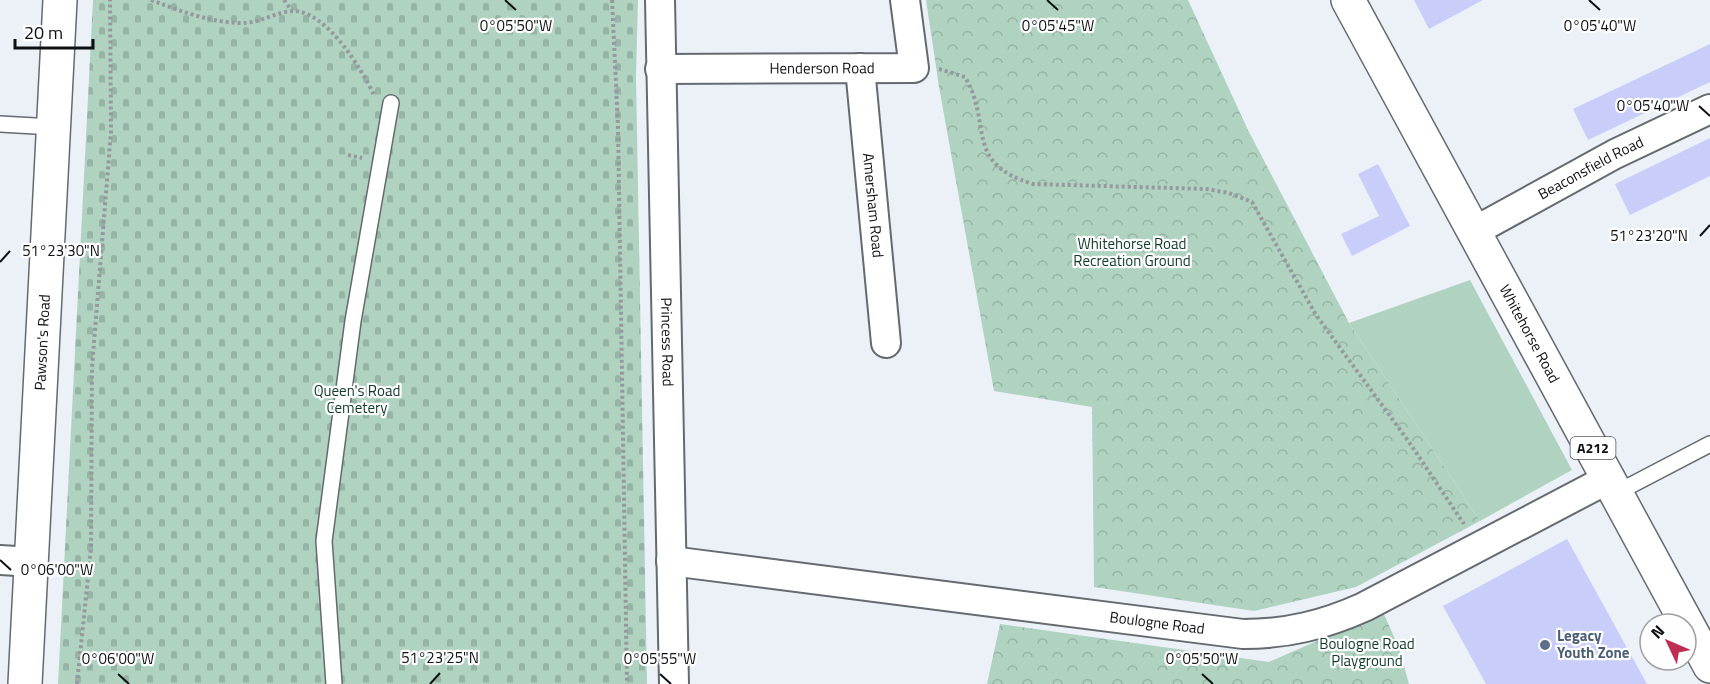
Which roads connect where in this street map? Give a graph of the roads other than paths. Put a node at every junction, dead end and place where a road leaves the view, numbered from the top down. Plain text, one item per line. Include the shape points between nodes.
1 (60, 0) edge
2 (660, 0) edge
3 (905, 0) edge
4 (1348, 0) edge
5 (860, 68) junction
6 (660, 69) junction
7 (391, 103) dead end
8 (1710, 109) edge
9 (0, 124) edge
10 (53, 127) junction
11 (1473, 232) junction
12 (886, 343) dead end
13 (1710, 444) edge
14 (1614, 485) junction
15 (0, 560) edge
16 (671, 561) junction
17 (33, 562) junction
18 (1710, 666) edge
19 (25, 684) edge
20 (334, 684) edge
21 (674, 684) edge

1 - 10 main road, Pawson's Road
2 - 6 street, Princess Road
3 - 5 street, Henderson Road via 914,68
4 - 11 main road, Whitehorse Road / A212
5 - 6 street, Henderson Road
5 - 12 street, Amersham Road
6 - 16 street, Princess Road
7 - 20 lane via 353,321 324,541
8 - 11 street, Beaconsfield Road via 1615,154
9 - 10 lane
10 - 17 main road, Pawson's Road
11 - 14 main road, Whitehorse Road / A212
13 - 14 lane
14 - 16 street, Boulogne Road via 1330,622 1276,634 1243,634
14 - 18 main road, Whitehorse Road / A212
15 - 17 street
16 - 21 street, Princess Road
17 - 19 main road, Pawson's Road

